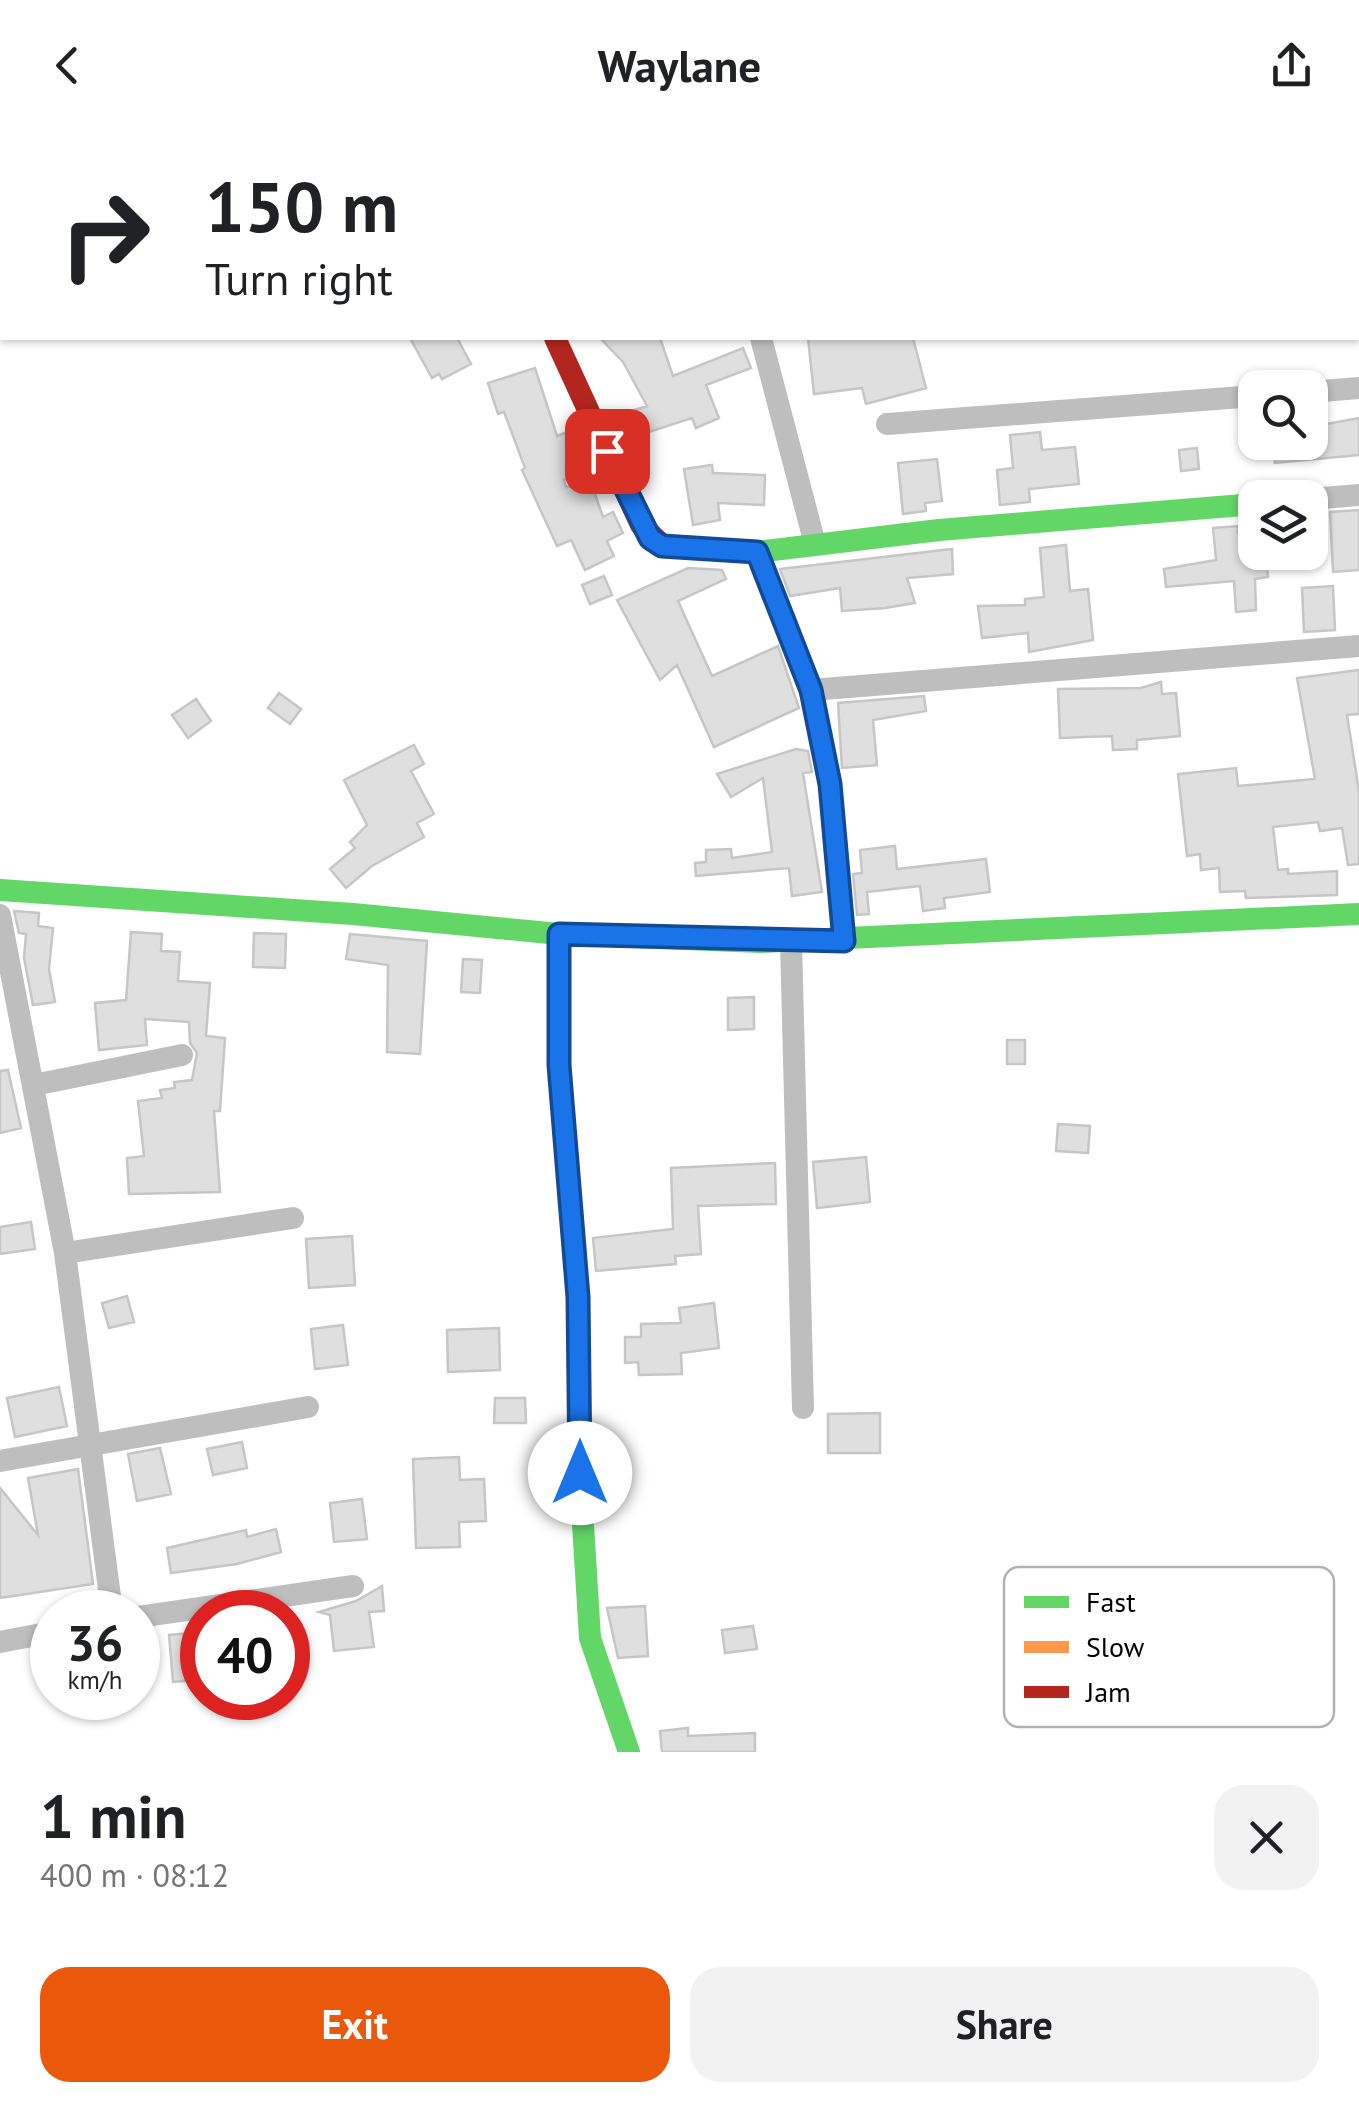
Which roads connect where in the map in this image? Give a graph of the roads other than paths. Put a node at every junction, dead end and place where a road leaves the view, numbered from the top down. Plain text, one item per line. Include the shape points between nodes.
1 (555, 340) edge
2 (762, 340) edge
3 (1359, 388) edge
4 (1328, 391) edge
5 (1238, 397) edge
6 (887, 424) dead end
7 (1359, 495) edge
8 (1328, 498) edge
9 (1238, 506) edge
10 (815, 544) junction
11 (757, 552) junction
12 (1359, 646) edge
13 (811, 690) junction
14 (0, 890) edge
15 (1359, 914) edge
16 (0, 915) edge
17 (559, 934) junction
18 (844, 941) junction
19 (791, 942) junction
20 (182, 1055) dead end
21 (34, 1086) junction
22 (293, 1218) dead end
23 (65, 1253) junction
24 (308, 1406) dead end
25 (803, 1408) dead end
26 (91, 1442) junction
27 (0, 1461) edge
28 (353, 1586) dead end
29 (109, 1590) edge
30 (160, 1614) edge
31 (30, 1636) edge
32 (0, 1642) edge
33 (629, 1752) edge

1 - 11 street via 650,538 662,546
2 - 10 street
3 - 4 street
5 - 6 street
7 - 8 street
9 - 10 street
10 - 11 street
11 - 13 street
12 - 13 street
13 - 18 street via 830,784
14 - 17 street
15 - 18 street
16 - 21 street
17 - 19 street
17 - 33 street via 559,1065 578,1297 580,1528 590,1638
18 - 19 street
19 - 25 street
20 - 21 street
21 - 23 street
22 - 23 street
23 - 26 street
24 - 26 street
26 - 27 street
26 - 29 street
28 - 30 street
31 - 32 street

